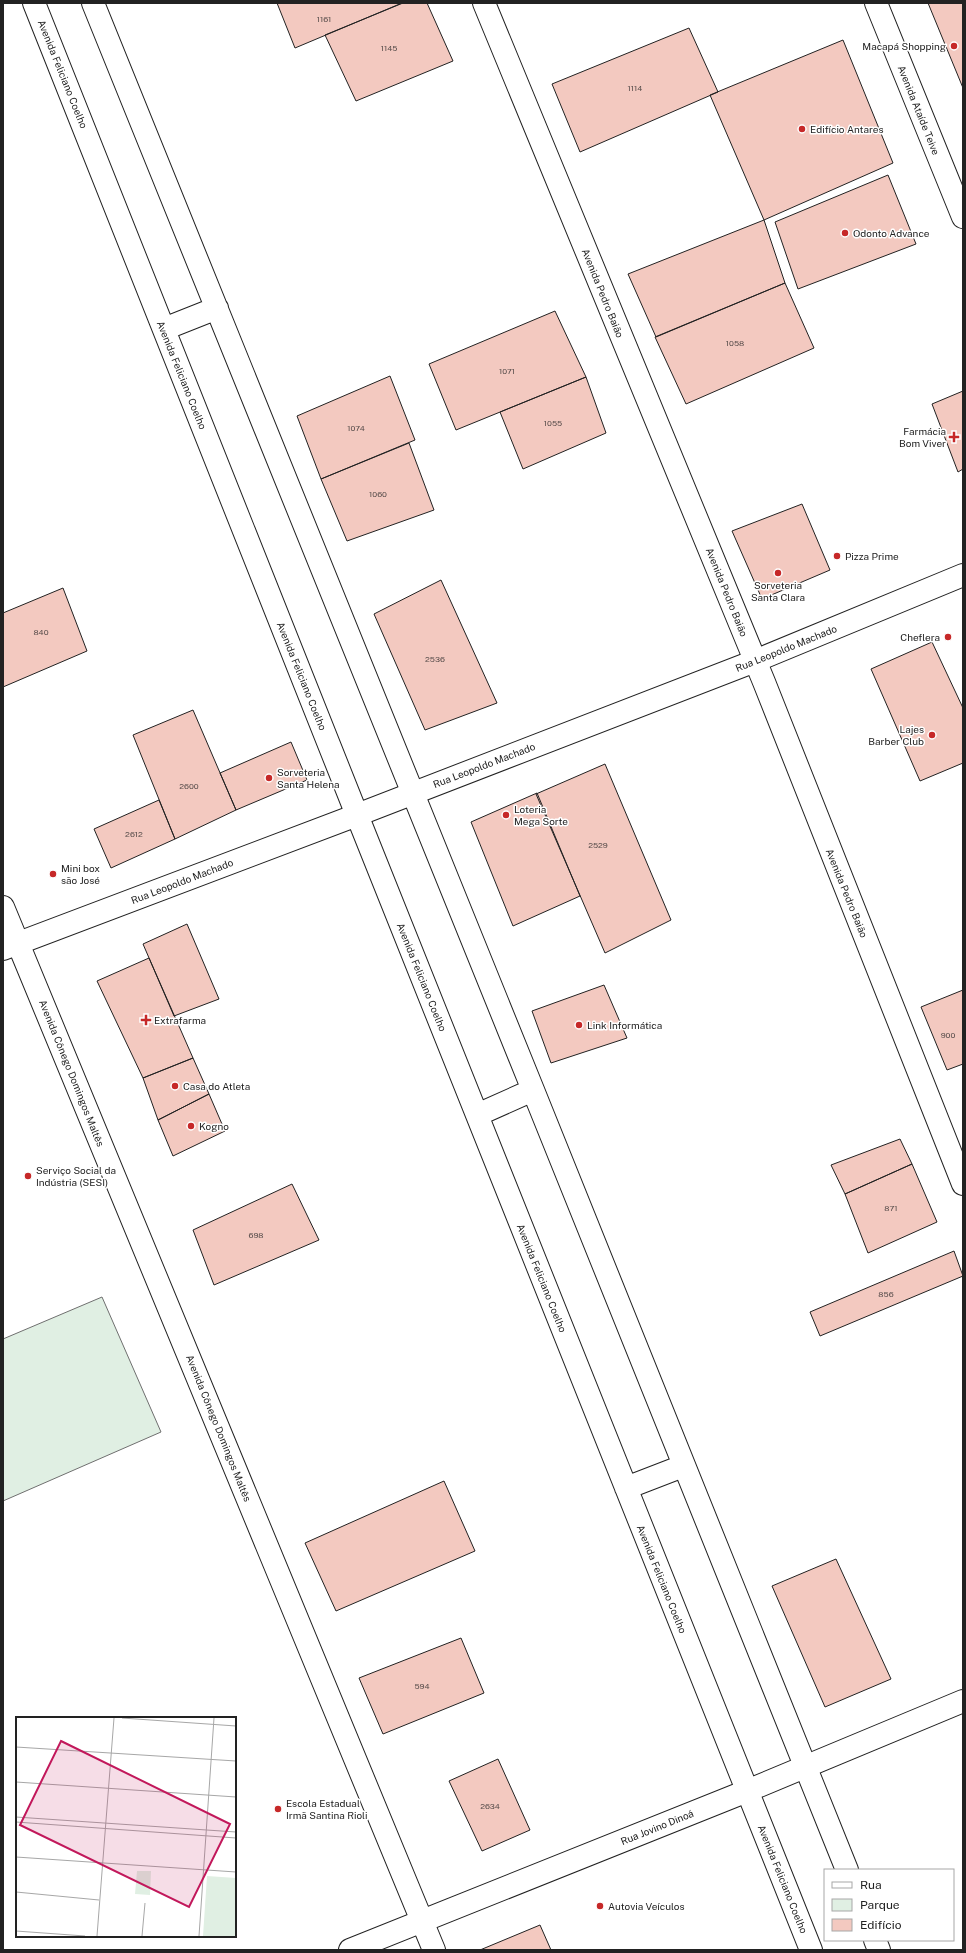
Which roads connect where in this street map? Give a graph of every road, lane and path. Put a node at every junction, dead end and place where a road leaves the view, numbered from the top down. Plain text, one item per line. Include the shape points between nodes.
1 (34, 3) edge
2 (93, 3) edge
3 (484, 3) edge
4 (876, 3) edge
5 (963, 217) edge
6 (217, 308) junction
7 (164, 329) junction
8 (963, 575) edge
9 (755, 661) junction
10 (413, 792) junction
11 (357, 815) junction
12 (3, 907) edge
13 (10, 946) edge
14 (534, 1090) junction
15 (477, 1115) junction
16 (963, 1184) edge
17 (683, 1466) junction
18 (626, 1488) junction
19 (963, 1702) edge
20 (805, 1766) junction
21 (747, 1791) junction
22 (847, 1869) edge
23 (423, 1921) junction
24 (350, 1950) edge
25 (434, 1950) edge
26 (811, 1950) edge

1 - 7 street, Avenida Feliciano Coelho
2 - 6 street
3 - 9 street, Avenida Pedro Baião
4 - 5 street, Avenida Ataíde Teive
6 - 7 street
6 - 10 street
7 - 11 street, Avenida Feliciano Coelho
8 - 9 street, Rua Leopoldo Machado
9 - 10 street, Rua Leopoldo Machado
9 - 16 street, Avenida Pedro Baião
10 - 11 street, Rua Leopoldo Machado
10 - 14 street
11 - 13 street, Rua Leopoldo Machado
11 - 15 street, Avenida Feliciano Coelho
12 - 13 street, Avenida Cônego Domingos Maltês
13 - 23 street, Avenida Cônego Domingos Maltês
14 - 15 street
14 - 17 street
15 - 18 street, Avenida Feliciano Coelho
17 - 18 street
17 - 20 street
18 - 21 street, Avenida Feliciano Coelho
19 - 20 street, Rua Jovino Dinoá
20 - 21 street, Rua Jovino Dinoá
20 - 22 street
21 - 23 street, Rua Jovino Dinoá
21 - 26 street, Avenida Feliciano Coelho
23 - 24 street, Rua Jovino Dinoá
23 - 25 street, Avenida Cônego Domingos Maltês

